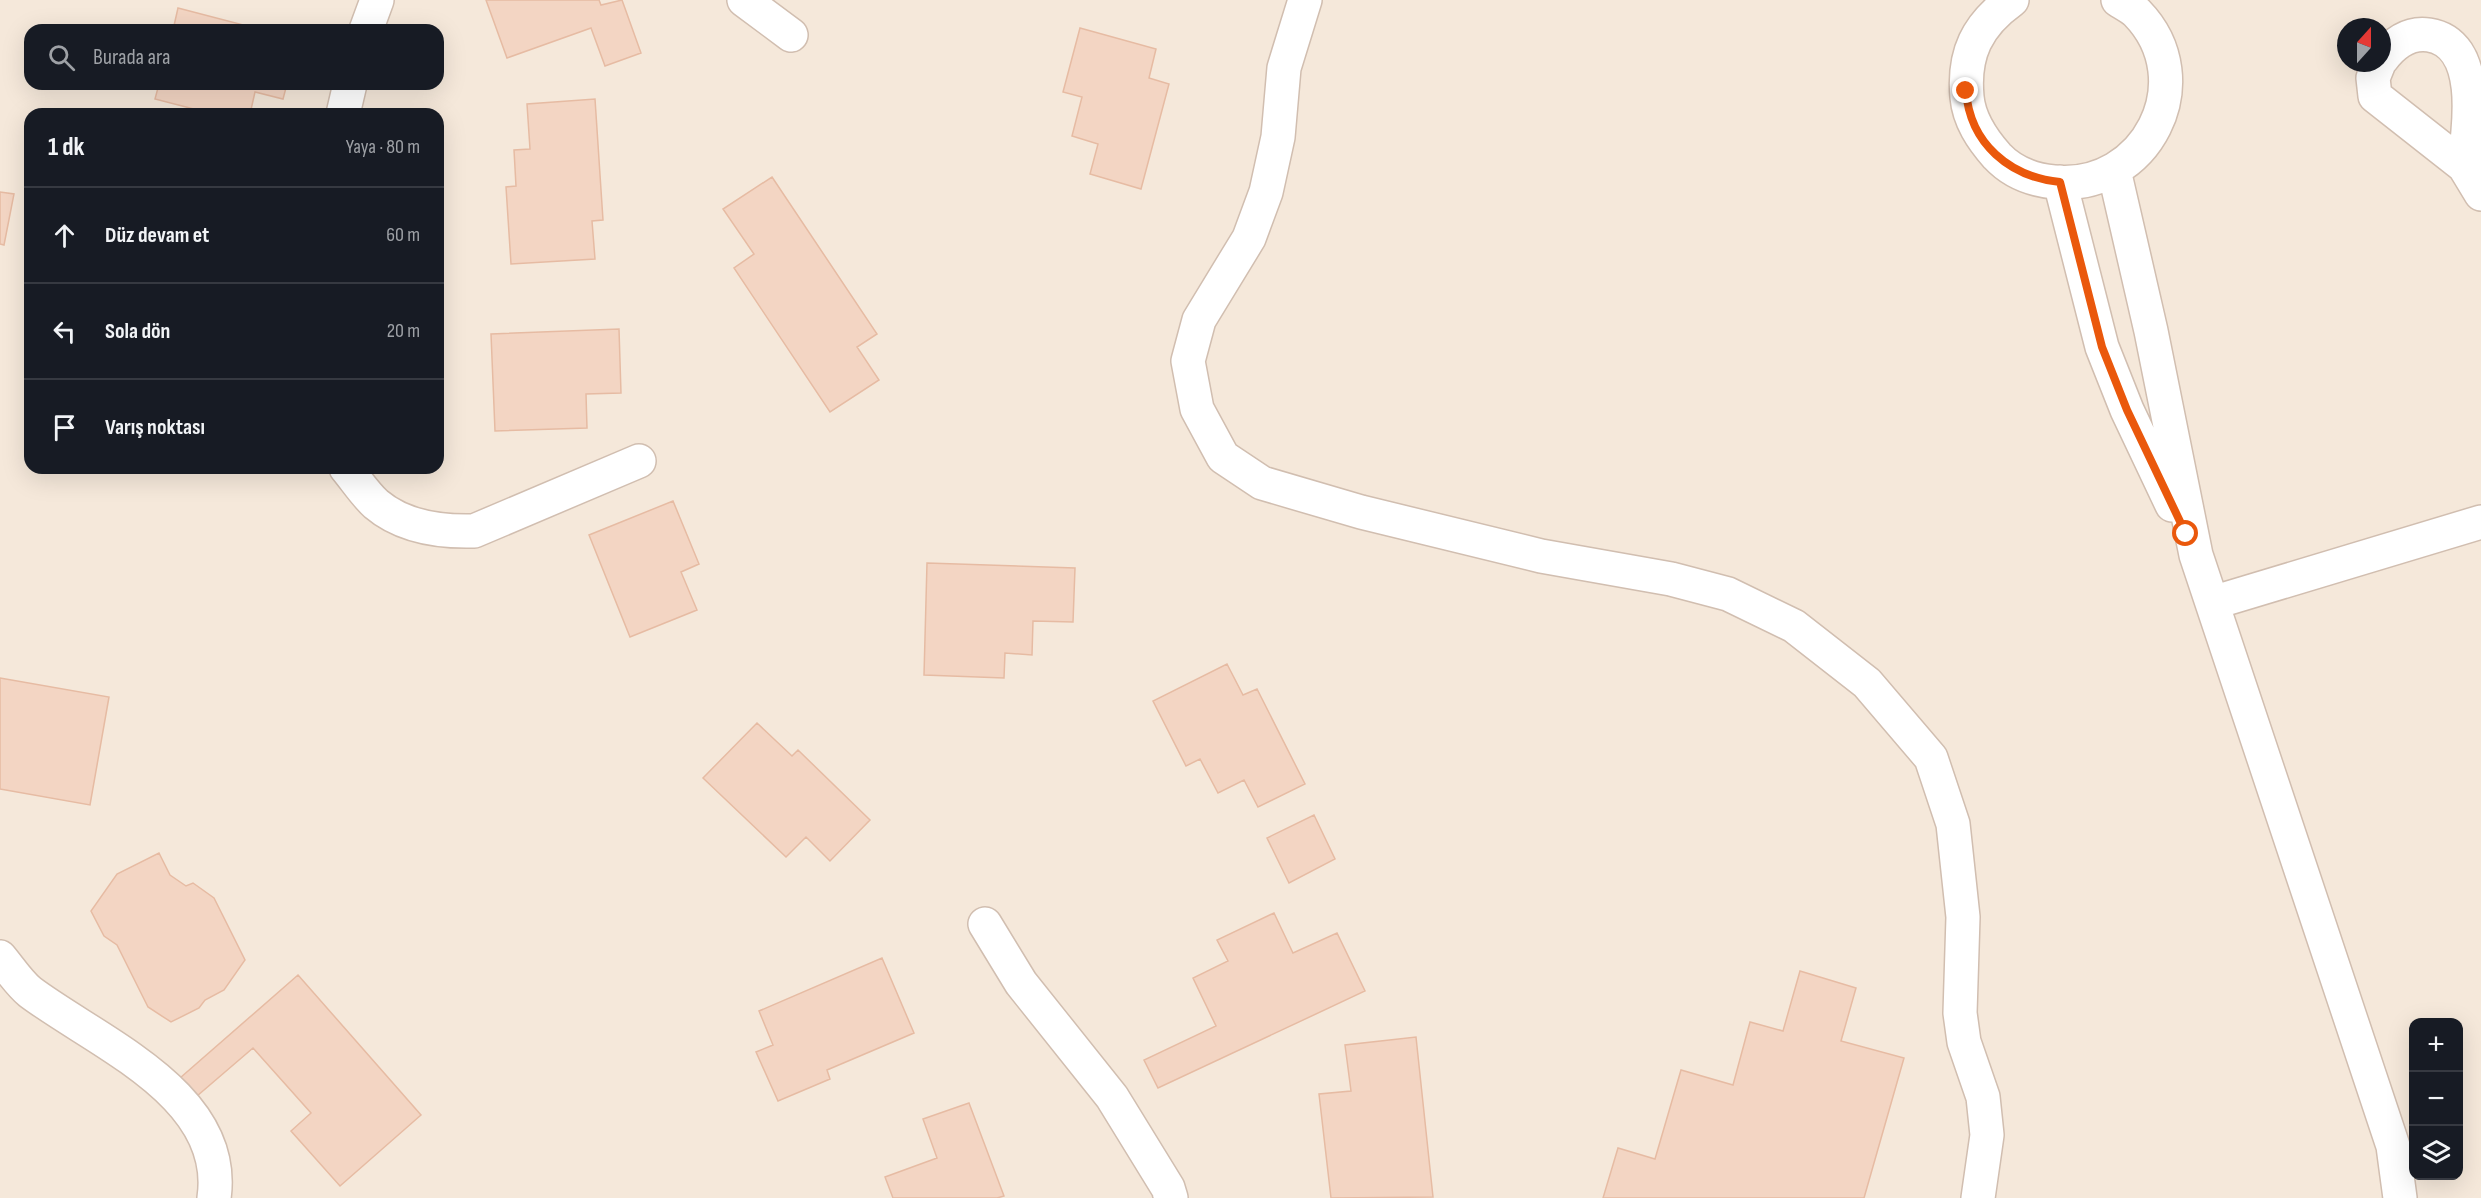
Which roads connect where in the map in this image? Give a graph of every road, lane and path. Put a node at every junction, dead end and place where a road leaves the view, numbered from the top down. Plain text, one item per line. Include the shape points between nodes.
1 (377, 0) edge
2 (744, 0) edge
3 (1305, 0) edge
4 (2012, 0) edge
5 (2121, 1) edge
6 (368, 24) edge
7 (791, 35) dead end
8 (2391, 46) edge
9 (2375, 72) edge
10 (349, 90) edge
11 (344, 108) edge
12 (2464, 166) junction
13 (2114, 170) junction
14 (2060, 182) junction
15 (2481, 194) edge
16 (639, 461) dead end
17 (351, 474) edge
18 (2481, 522) edge
19 (2196, 555) junction
20 (2212, 603) junction
21 (985, 924) dead end
22 (0, 957) edge
23 (214, 1198) edge
24 (1171, 1198) edge
25 (1978, 1198) edge
26 (2400, 1198) edge

1 - 6 street
2 - 7 street
3 - 25 street via 1284,68 1278,137 1266,192 1249,238 1199,320 1188,361 1197,409 1222,457 1262,483 1361,512 1541,556 1671,579 1728,594 1794,626 1866,683 1931,758 1953,824 1963,916 1960,1013 1964,1042 1983,1097 1987,1135
4 - 14 street via 1993,13 1974,41 1965,74 1968,108 1982,140 2005,164 2036,180
5 - 13 street via 2137,13 2155,40 2165,71 2164,104 2152,134 2132,159
8 - 12 street via 2403,39 2429,35 2450,43 2466,58 2473,78 2473,108
9 - 12 street via 2375,96
10 - 11 street
12 - 15 street
13 - 14 street via 2070,184
13 - 19 street
14 - 19 street via 2102,347 2127,410
16 - 17 street via 474,531 411,523 393,515 376,504
18 - 20 street
19 - 20 street
20 - 26 street via 2389,1134
21 - 24 street via 1021,983 1112,1097
22 - 23 street via 28,990 152,1073 188,1107 213,1152

